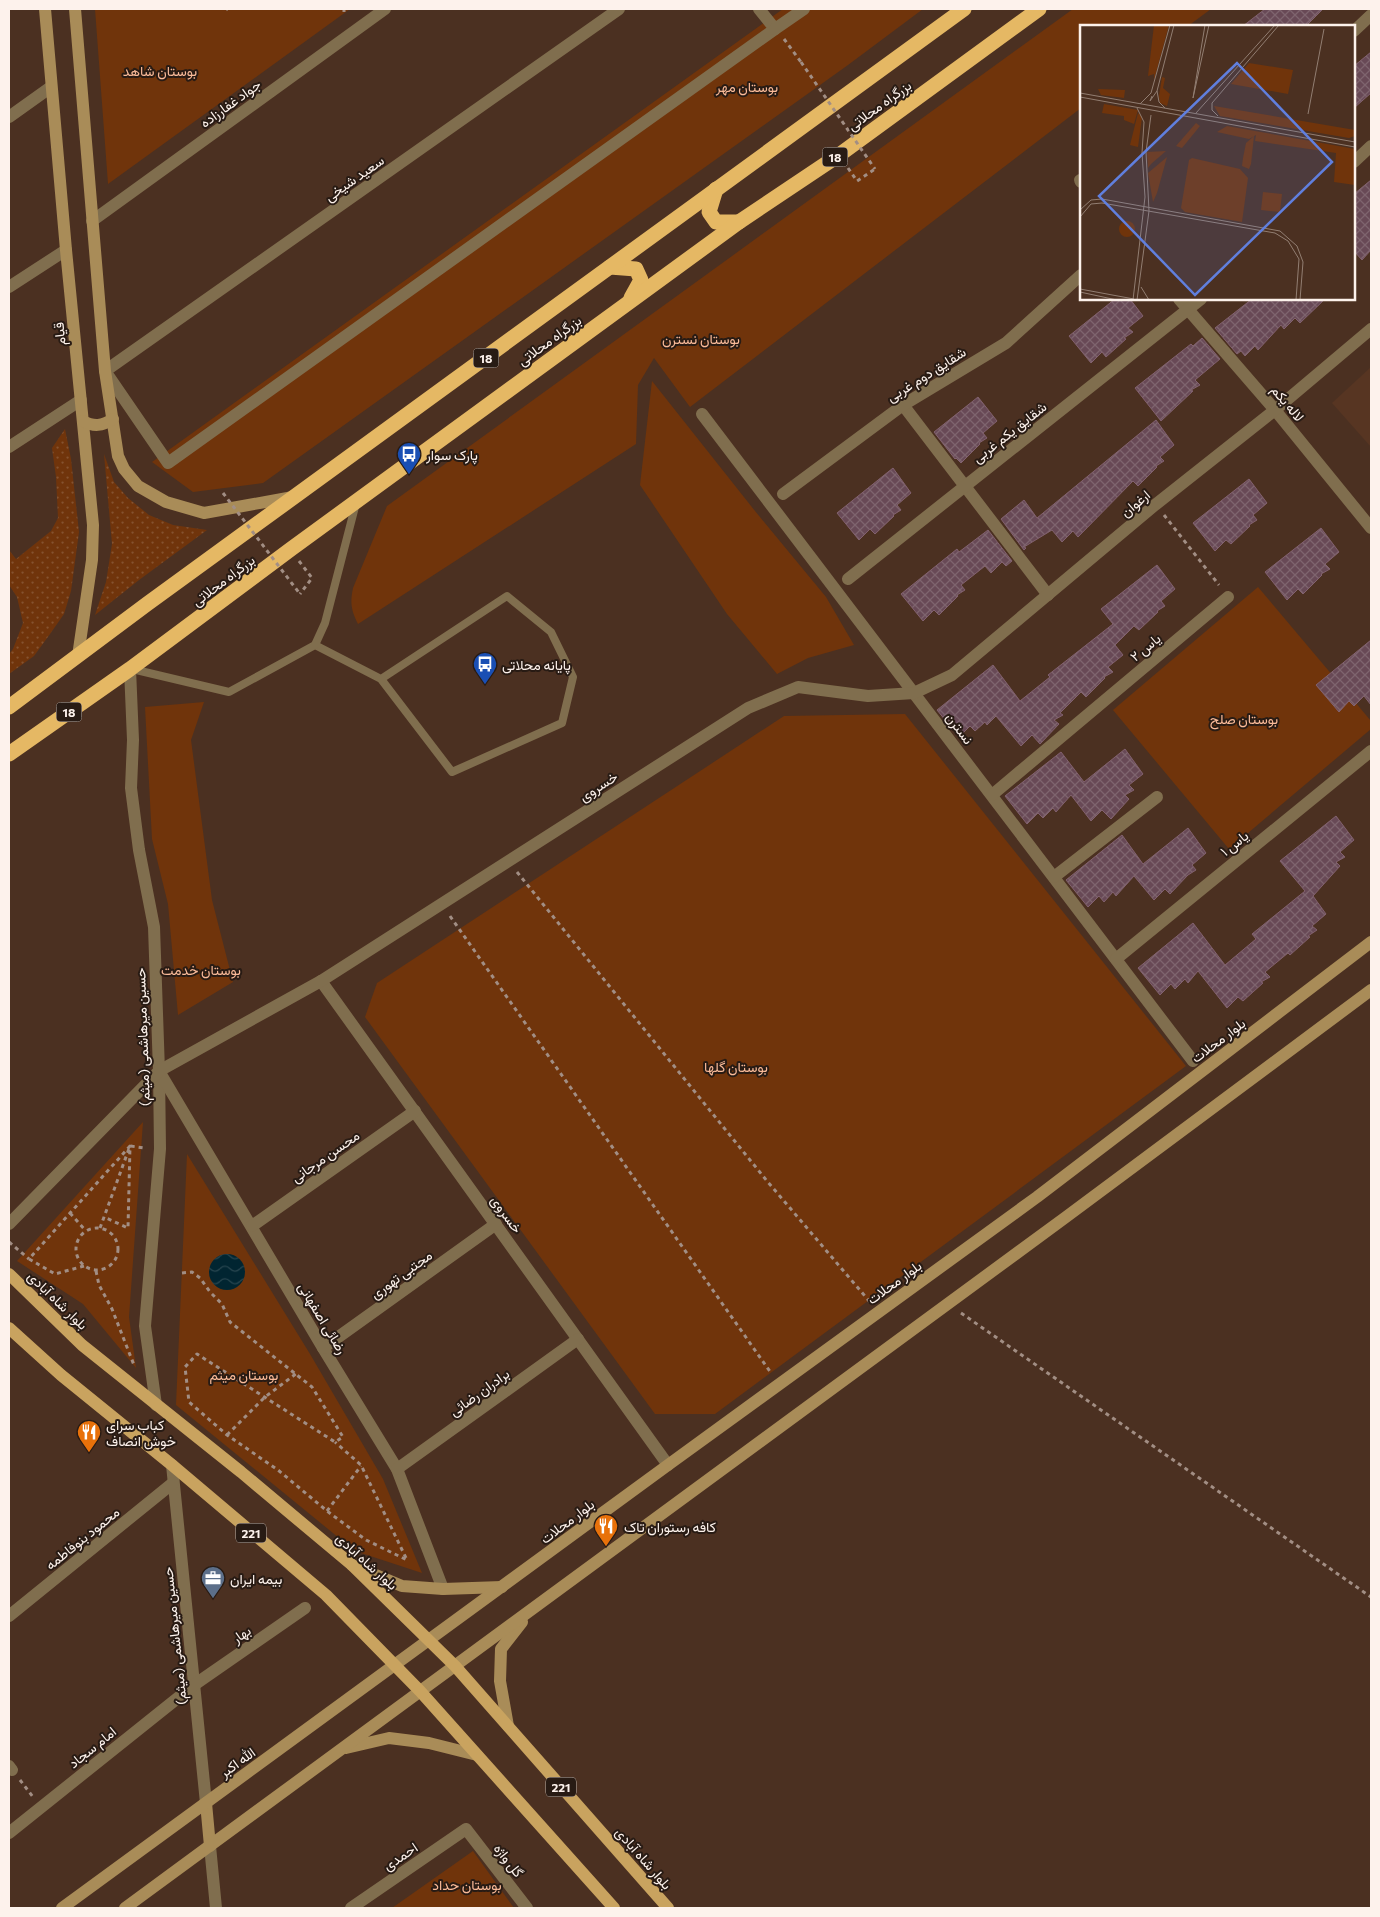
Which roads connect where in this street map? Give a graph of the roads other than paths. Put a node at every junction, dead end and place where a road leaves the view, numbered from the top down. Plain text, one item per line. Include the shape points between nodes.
1 (45, 9) edge
2 (74, 9) edge
3 (385, 9) edge
4 (619, 9) edge
5 (759, 9) edge
6 (804, 9) edge
7 (964, 9) edge
8 (1039, 9) edge
9 (1371, 15) edge
10 (776, 30) junction
11 (1355, 30) edge
12 (52, 87) junction
13 (9, 117) edge
14 (1371, 146) edge
15 (1355, 161) edge
16 (716, 189) junction
17 (92, 221) junction
18 (739, 222) junction
19 (66, 250) junction
20 (610, 267) junction
21 (1080, 276) edge
22 (9, 286) edge
23 (1180, 300) edge
24 (1200, 300) edge
25 (629, 302) junction
26 (1189, 310) junction
27 (1371, 329) edge
28 (105, 371) junction
29 (81, 400) junction
30 (904, 405) junction
31 (1275, 410) junction
32 (702, 414) dead end
33 (112, 419) junction
34 (83, 421) junction
35 (9, 447) edge
36 (965, 486) junction
37 (783, 494) dead end
38 (296, 496) junction
39 (356, 501) junction
40 (1371, 528) edge
41 (848, 579) dead end
42 (1048, 595) junction
43 (1228, 596) road end
44 (315, 645) junction
45 (78, 656) junction
46 (130, 669) junction
47 (381, 679) junction
48 (914, 693) junction
49 (9, 707) edge
50 (1371, 751) edge
51 (9, 754) edge
52 (992, 795) junction
53 (1157, 796) dead end
54 (1054, 877) junction
55 (1371, 942) edge
56 (1116, 959) junction
57 (321, 981) junction
58 (1371, 990) edge
59 (1193, 1061) dead end
60 (160, 1071) junction
61 (415, 1111) junction
62 (9, 1224) edge
63 (496, 1224) junction
64 (252, 1226) junction
65 (9, 1274) edge
66 (9, 1328) edge
67 (578, 1339) junction
68 (323, 1348) junction
69 (156, 1404) junction
70 (172, 1465) junction
71 (668, 1465) junction
72 (397, 1470) junction
73 (173, 1483) junction
74 (352, 1565) junction
75 (502, 1587) junction
76 (444, 1589) junction
77 (305, 1608) dead end
78 (530, 1611) junction
79 (9, 1616) edge
80 (429, 1640) junction
81 (395, 1664) junction
82 (454, 1666) junction
83 (194, 1684) junction
84 (420, 1691) junction
85 (508, 1726) junction
86 (342, 1749) junction
87 (477, 1755) junction
88 (206, 1803) junction
89 (466, 1829) joint
90 (9, 1833) edge
91 (210, 1846) junction
92 (62, 1908) edge
93 (125, 1908) edge
94 (216, 1908) edge
95 (351, 1908) edge
96 (527, 1908) edge
97 (614, 1908) edge
98 (668, 1908) edge

1 - 12 main road, قیام
2 - 17 main road
3 - 17 street, جواد غفارزاده
4 - 28 street, سعید شیخی
5 - 10 street
6 - 10 street
7 - 16 highway, بزرگراه محلاتی / 18
8 - 18 highway, بزرگراه محلاتی / 18 via 839,155
9 - 11 street
10 - 28 street via 168,462
12 - 13 street
12 - 19 main road, قیام
14 - 15 street
16 - 18 highway via 709,212 716,222
16 - 20 highway, بزرگراه محلاتی / 18
17 - 28 main road
18 - 25 highway, بزرگراه محلاتی / 18
19 - 22 street
19 - 29 main road, قیام
20 - 25 highway via 636,270 641,280
20 - 38 highway, بزرگراه محلاتی / 18
21 - 30 street, شقایق دوم غربی via 1006,343
23 - 26 street, لاله یکم
24 - 26 street, شقایق یکم غربی
25 - 39 highway, بزرگراه محلاتی / 18
26 - 31 street, لاله یکم
26 - 36 street, شقایق یکم غربی
27 - 31 street, ارغوان
28 - 33 main road
29 - 34 main road, قیام
29 - 35 street
30 - 36 street
30 - 37 street, شقایق دوم غربی
31 - 40 street, لاله یکم
31 - 42 street, ارغوان
32 - 48 street, نسترن
33 - 34 main road via 92,426
33 - 38 main road via 118,456 124,469 138,486 166,502 204,513
34 - 45 main road, قیام via 93,525 92,560
36 - 41 street, شقایق یکم غربی
36 - 42 street
38 - 45 highway, بزرگراه محلاتی / 18
39 - 44 lane
39 - 46 highway, بزرگراه محلاتی / 18
42 - 48 street, ارغوان via 952,675
43 - 52 street, یاس ۲
44 - 46 lane via 229,692
44 - 47 lane
45 - 49 highway, بزرگراه محلاتی / 18
46 - 51 highway, بزرگراه محلاتی / 18
46 - 60 street, حسین میرهاشمی (میثم) via 132,788 139,850 154,927
47 - 47 lane via 452,772 562,723 573,677 551,632 507,596
48 - 52 street, نسترن
48 - 57 street, خسروی via 868,696 798,687 748,708
50 - 56 street, یاس ۱
52 - 54 street, نسترن
53 - 54 street
54 - 56 street, نسترن
55 - 71 main road, بلوار محلات via 1037,1197
56 - 59 street, نسترن
57 - 60 street, خسروی
57 - 61 street, خسروی
58 - 78 main road
60 - 62 street, خسروی
60 - 64 street, رضائی اصفهانی
60 - 69 street, حسین میرهاشمی (میثم) via 160,1149 145,1326
61 - 63 street, خسروی
61 - 64 street, محسن مرجانی
63 - 67 street, خسروی
63 - 68 street, مجتبی تهوری
64 - 68 street, رضائی اصفهانی
65 - 69 main road, بلوار شاه آبادی / 221 via 82,1345
66 - 70 main road, 221 via 61,1375
67 - 71 street, خسروی
67 - 72 street, برادران رضائی
68 - 72 street, رضائی اصفهانی
69 - 74 main road, بلوار شاه آبادی / 221
70 - 73 street, حسین میرهاشمی (میثم)
70 - 81 main road, 221 via 326,1595
71 - 75 main road, بلوار محلات
72 - 76 street, رضائی اصفهانی
73 - 79 street, محمود بنوفاطمه
73 - 83 street, حسین میرهاشمی (میثم)
74 - 76 main road via 402,1586
74 - 80 main road, بلوار شاه آبادی / 221
75 - 76 main road
75 - 80 main road, بلوار محلات
77 - 83 street, بهار
78 - 82 main road
78 - 85 main road via 501,1649 500,1681
80 - 81 main road, الله اکبر
80 - 82 main road, بلوار شاه آبادی / 221
81 - 84 main road, 221
81 - 88 main road, الله اکبر
82 - 84 main road
82 - 85 main road, بلوار شاه آبادی / 221
83 - 88 street, حسین میرهاشمی (میثم)
83 - 90 street, امام سجاد
84 - 86 main road
84 - 87 main road, 221
85 - 98 main road, بلوار شاه آبادی / 221
86 - 87 main road via 389,1738 429,1743
86 - 91 main road
87 - 97 main road, 221
88 - 91 main road
88 - 92 main road, الله اکبر
89 - 95 street, احمدی
89 - 96 street, گل واژه
91 - 93 main road
91 - 94 street

